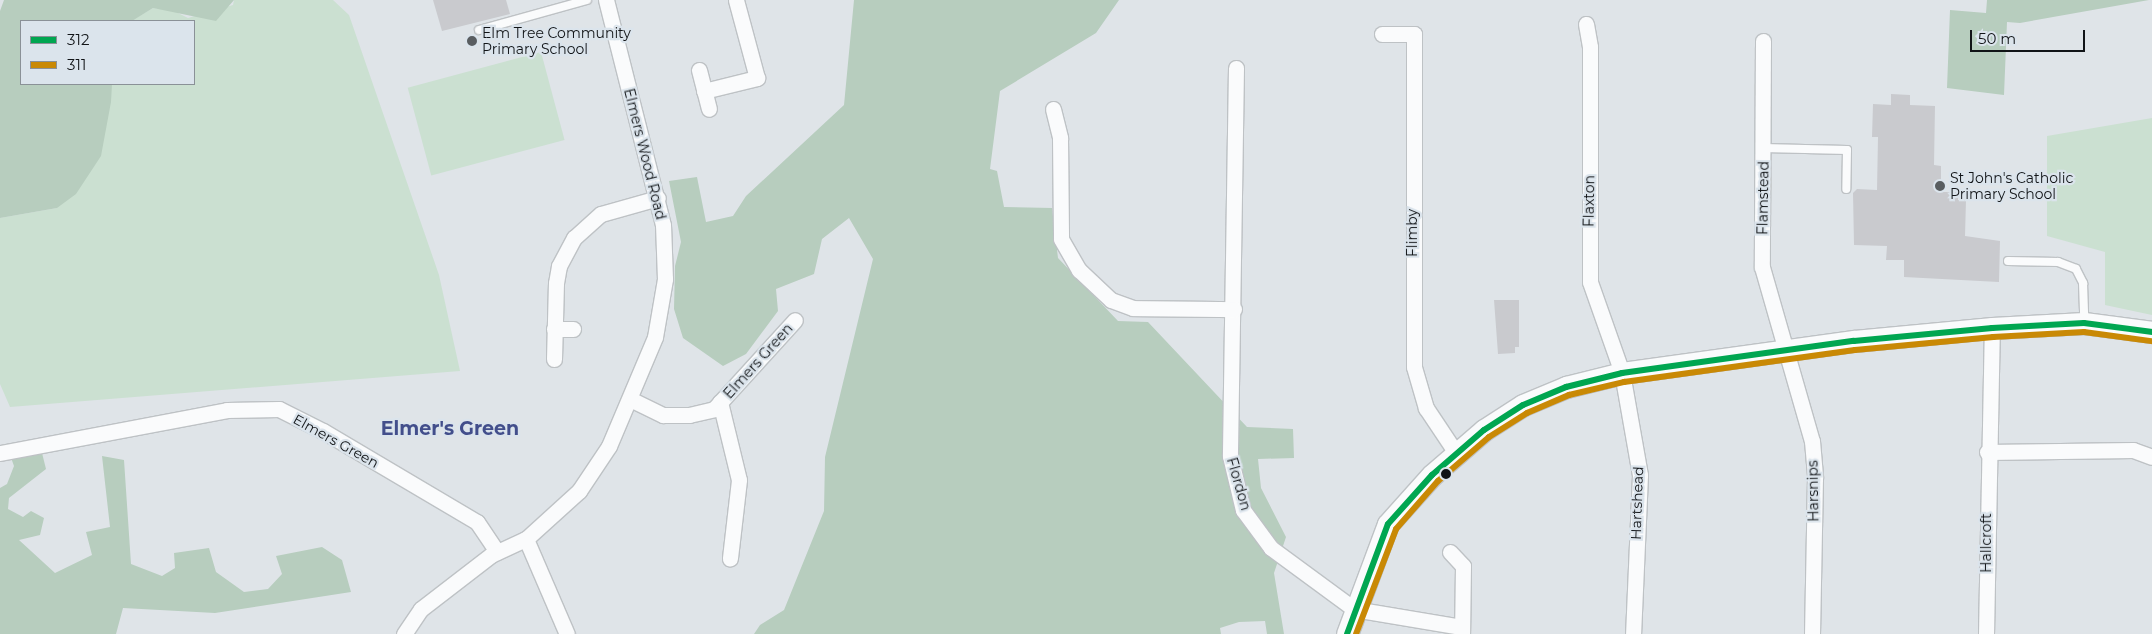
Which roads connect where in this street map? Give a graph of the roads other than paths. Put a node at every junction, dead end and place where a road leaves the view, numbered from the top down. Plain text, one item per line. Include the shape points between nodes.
1 (587, 0) edge
2 (606, 0) edge
3 (736, 0) edge
4 (1586, 24) dead end
5 (479, 30) dead end
6 (1382, 34) dead end
7 (1763, 41) dead end
8 (1236, 68) dead end
9 (699, 70) dead end
10 (704, 91) junction
11 (709, 109) dead end
12 (1053, 109) dead end
13 (1763, 148) junction
14 (1846, 189) dead end
15 (658, 198) junction
16 (2008, 261) dead end
17 (1234, 309) junction
18 (795, 320) dead end
19 (2084, 324) junction
20 (1992, 328) junction
21 (573, 329) dead end
22 (554, 330) junction
23 (2152, 332) edge
24 (1784, 351) junction
25 (554, 359) dead end
26 (1622, 373) junction
27 (630, 399) junction
28 (720, 402) junction
29 (1987, 452) junction
30 (0, 453) edge
31 (1456, 453) junction
32 (2152, 457) edge
33 (526, 538) junction
34 (497, 552) junction
35 (1450, 552) dead end
36 (730, 558) dead end
37 (1354, 609) junction
38 (1462, 630) edge
39 (404, 634) edge
40 (568, 634) edge
41 (1347, 634) edge
42 (1633, 634) edge
43 (1812, 634) edge
44 (1986, 634) edge

1 - 5 lane
2 - 15 street, Elmers Wood Road
3 - 10 street via 757,78
4 - 26 street, Flaxton via 1590,47 1590,282
6 - 31 street, Flimby via 1414,34 1414,367 1426,408
7 - 13 street, Flamstead
8 - 17 street, Flordon
9 - 10 street
10 - 11 street
12 - 17 street via 1060,138 1061,239 1079,270 1110,300 1133,308
13 - 14 lane via 1847,150
13 - 24 street, Flamstead via 1762,267
15 - 22 street via 601,214 574,238 559,266
15 - 27 street, Elmers Wood Road via 666,252 662,307
16 - 19 lane via 2058,262 2076,269 2084,283
17 - 37 street, Flordon via 1230,456 1243,510 1271,548
18 - 28 street, Elmers Green
19 - 20 street
19 - 23 street
20 - 24 street
20 - 29 street, Hallcroft
21 - 22 street
22 - 25 street
24 - 26 street
24 - 43 street, Harsnips via 1812,441 1815,478
26 - 31 street via 1566,387 1523,405
26 - 42 street, Hartshead via 1640,475
27 - 28 street, Elmers Green via 663,415 689,415 714,409
27 - 33 street, Elmers Wood Road via 609,446 579,491
28 - 36 street, Elmers Green via 739,480
29 - 32 street via 2133,450
29 - 44 street, Hallcroft
30 - 34 street, Elmers Green via 227,410 279,409 323,431 477,522
31 - 37 street via 1388,524
33 - 34 street
33 - 40 street
34 - 39 street via 421,609
35 - 38 street via 1463,566
37 - 38 street
37 - 41 street

